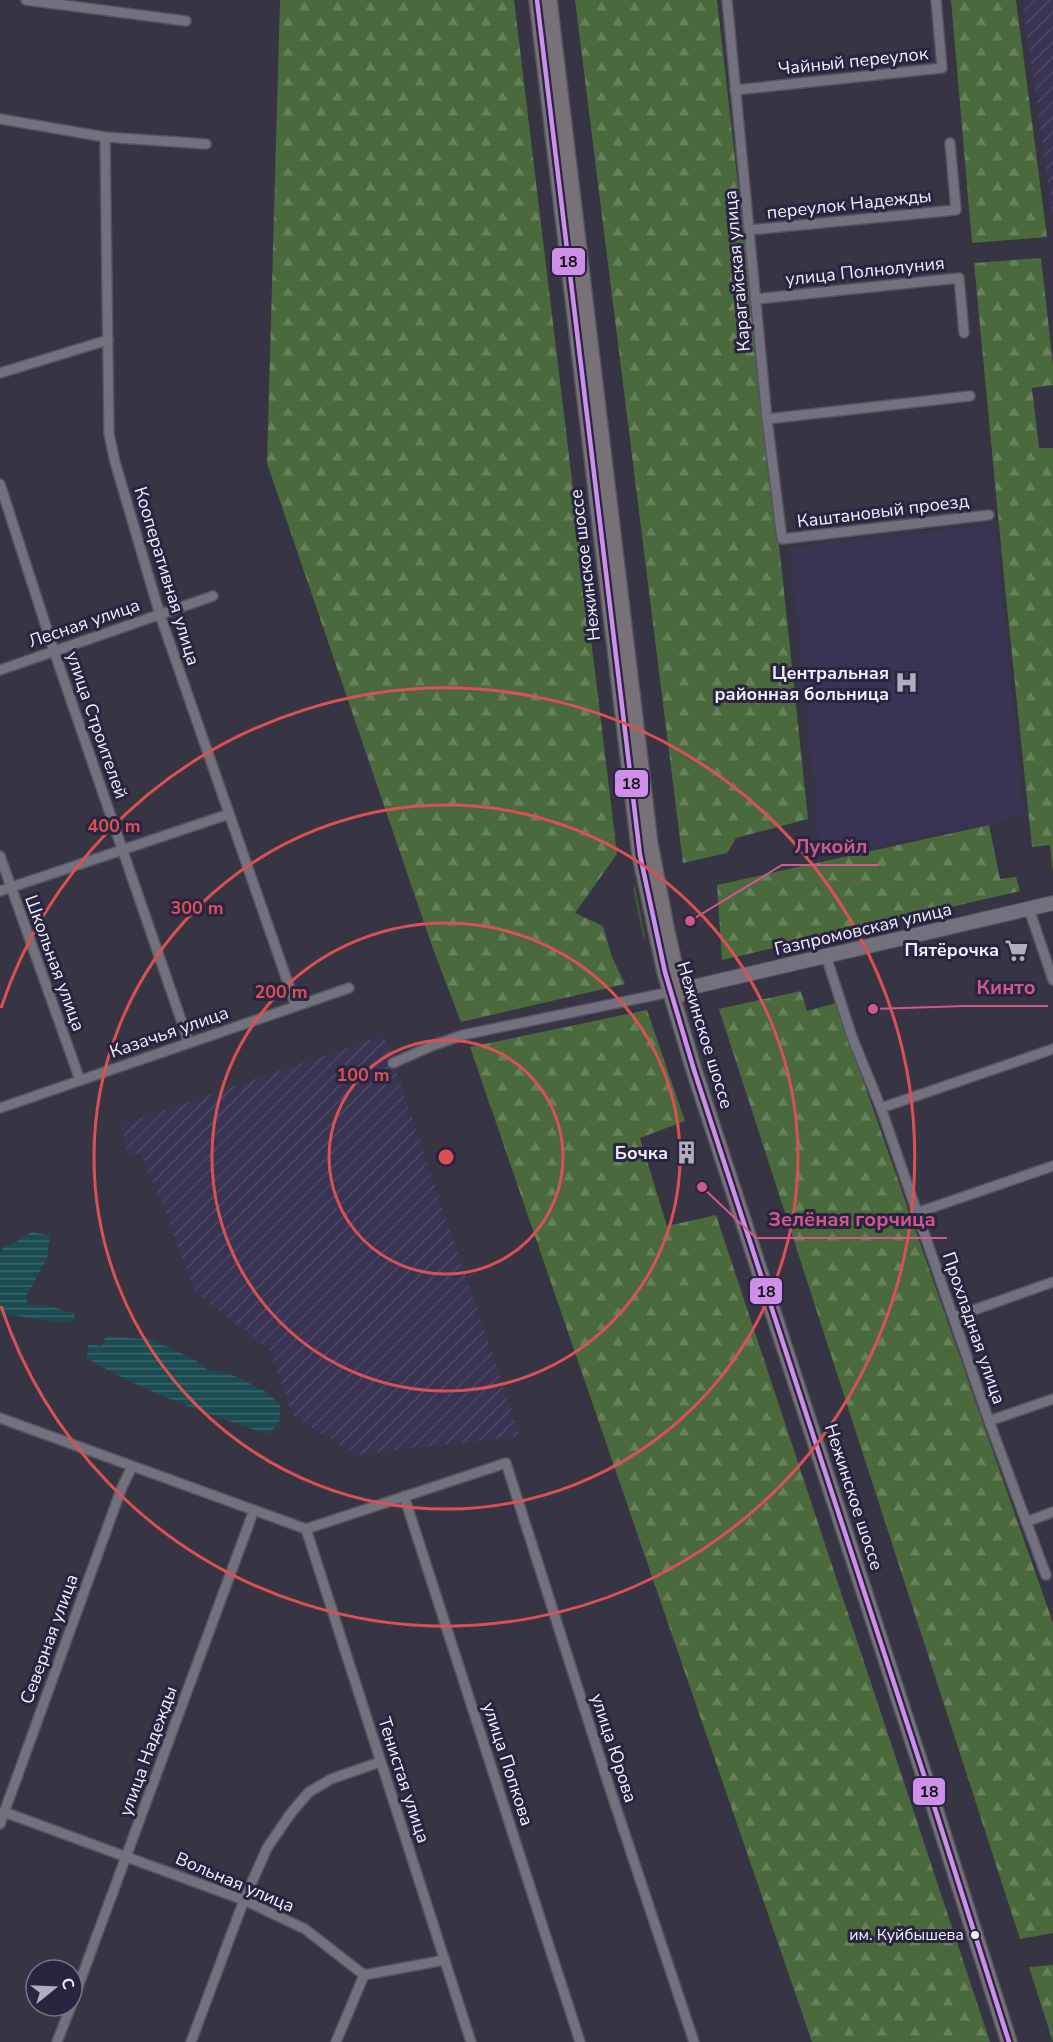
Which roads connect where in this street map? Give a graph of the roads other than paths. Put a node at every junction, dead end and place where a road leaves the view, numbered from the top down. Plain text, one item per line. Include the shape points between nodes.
1 (26, 0) edge
2 (537, 0) edge
3 (549, 0) edge
4 (727, 0) edge
5 (936, 0) edge
6 (186, 21) dead end
7 (735, 90) junction
8 (0, 119) edge
9 (105, 137) junction
10 (950, 143) dead end
11 (206, 144) dead end
12 (750, 230) junction
13 (756, 300) junction
14 (964, 333) dead end
15 (108, 340) junction
16 (0, 373) edge
17 (970, 396) dead end
18 (767, 418) junction
19 (0, 484) edge
20 (989, 515) dead end
21 (782, 539) joint
22 (213, 596) dead end
23 (160, 615) junction
24 (54, 651) junction
25 (0, 670) edge
26 (229, 814) junction
27 (122, 850) junction
28 (0, 856) edge
29 (10, 887) junction
30 (0, 891) edge
31 (1053, 903) edge
32 (1029, 909) junction
33 (826, 956) junction
34 (1053, 980) edge
35 (349, 988) dead end
36 (675, 991) junction
37 (296, 1006) junction
38 (189, 1043) junction
39 (1053, 1049) edge
40 (393, 1063) dead end
41 (80, 1080) junction
42 (0, 1108) edge
43 (882, 1108) junction
44 (1053, 1166) edge
45 (916, 1213) junction
46 (1053, 1282) edge
47 (954, 1317) junction
48 (1053, 1399) edge
49 (0, 1418) edge
50 (989, 1421) junction
51 (132, 1467) junction
52 (404, 1496) junction
53 (254, 1510) junction
54 (1053, 1512) edge
55 (1026, 1522) junction
56 (306, 1529) junction
57 (1046, 1575) dead end
58 (380, 1762) junction
59 (4, 1812) junction
60 (0, 1824) edge
61 (128, 1856) junction
62 (244, 1900) junction
63 (446, 1960) junction
64 (84, 1970) edge
65 (364, 1975) junction
66 (66, 2018) edge
67 (57, 2042) edge
68 (192, 2042) edge
69 (336, 2042) edge
70 (471, 2042) edge
71 (580, 2042) edge
72 (694, 2042) edge
73 (1010, 2042) edge
74 (1018, 2042) edge

1 - 6 street
2 - 36 main road, Нежинское шоссе via 640,855
3 - 36 main road, Нежинское шоссе via 650,844
4 - 7 street, Карагайская улица
5 - 7 street, Чайный переулок via 942,68
7 - 12 street, Карагайская улица
8 - 9 street
9 - 11 street
9 - 15 street, Кооперативная улица
10 - 12 street, переулок Надежды via 956,210
12 - 13 street, Карагайская улица
13 - 14 street, улица Полнолуния via 958,278
13 - 18 street, Карагайская улица
15 - 16 street
15 - 23 street, Кооперативная улица via 109,434
17 - 18 street
18 - 21 street, Карагайская улица
19 - 24 street, улица Строителей
20 - 21 street, Каштановый проезд
22 - 23 street, Лесная улица
23 - 24 street, Лесная улица
23 - 26 street, Кооперативная улица
24 - 25 street, Лесная улица
24 - 27 street, улица Строителей
26 - 27 street
26 - 37 street, Кооперативная улица
27 - 29 street
27 - 38 street, улица Строителей
28 - 29 street, Школьная улица
29 - 30 street
29 - 41 street, Школьная улица
31 - 32 main road, Газпромовская улица
32 - 33 main road, Газпромовская улица
32 - 34 street
33 - 36 main road, Газпромовская улица
33 - 43 street, Прохладная улица via 859,1058
35 - 37 street, Казачья улица
36 - 40 street via 463,1035
36 - 73 main road, Нежинское шоссе
36 - 74 main road, Нежинское шоссе
37 - 38 street, Казачья улица
38 - 41 street, Казачья улица
39 - 43 street
41 - 42 street, Казачья улица
43 - 45 street, Прохладная улица
44 - 45 street
45 - 47 street, Прохладная улица
46 - 47 street
47 - 50 street, Прохладная улица
48 - 50 street
49 - 51 street
50 - 55 street, Прохладная улица
51 - 53 street
51 - 59 street, Северная улица
52 - 56 street
52 - 71 street, улица Попкова
52 - 72 street, улица Юрова via 506,1463
53 - 56 street
53 - 61 street, улица Надежды
54 - 55 street
55 - 57 street, Прохладная улица
56 - 58 street, Тенистая улица
58 - 62 street via 331,1779 309,1792 267,1848
58 - 63 street, Тенистая улица
59 - 60 street, Северная улица
59 - 61 street, Вольная улица
61 - 62 street, Вольная улица
61 - 64 street, улица Надежды
62 - 65 street, Вольная улица via 305,1929
62 - 68 street
63 - 65 street
63 - 70 street, Тенистая улица
65 - 69 street
66 - 67 street, улица Надежды

